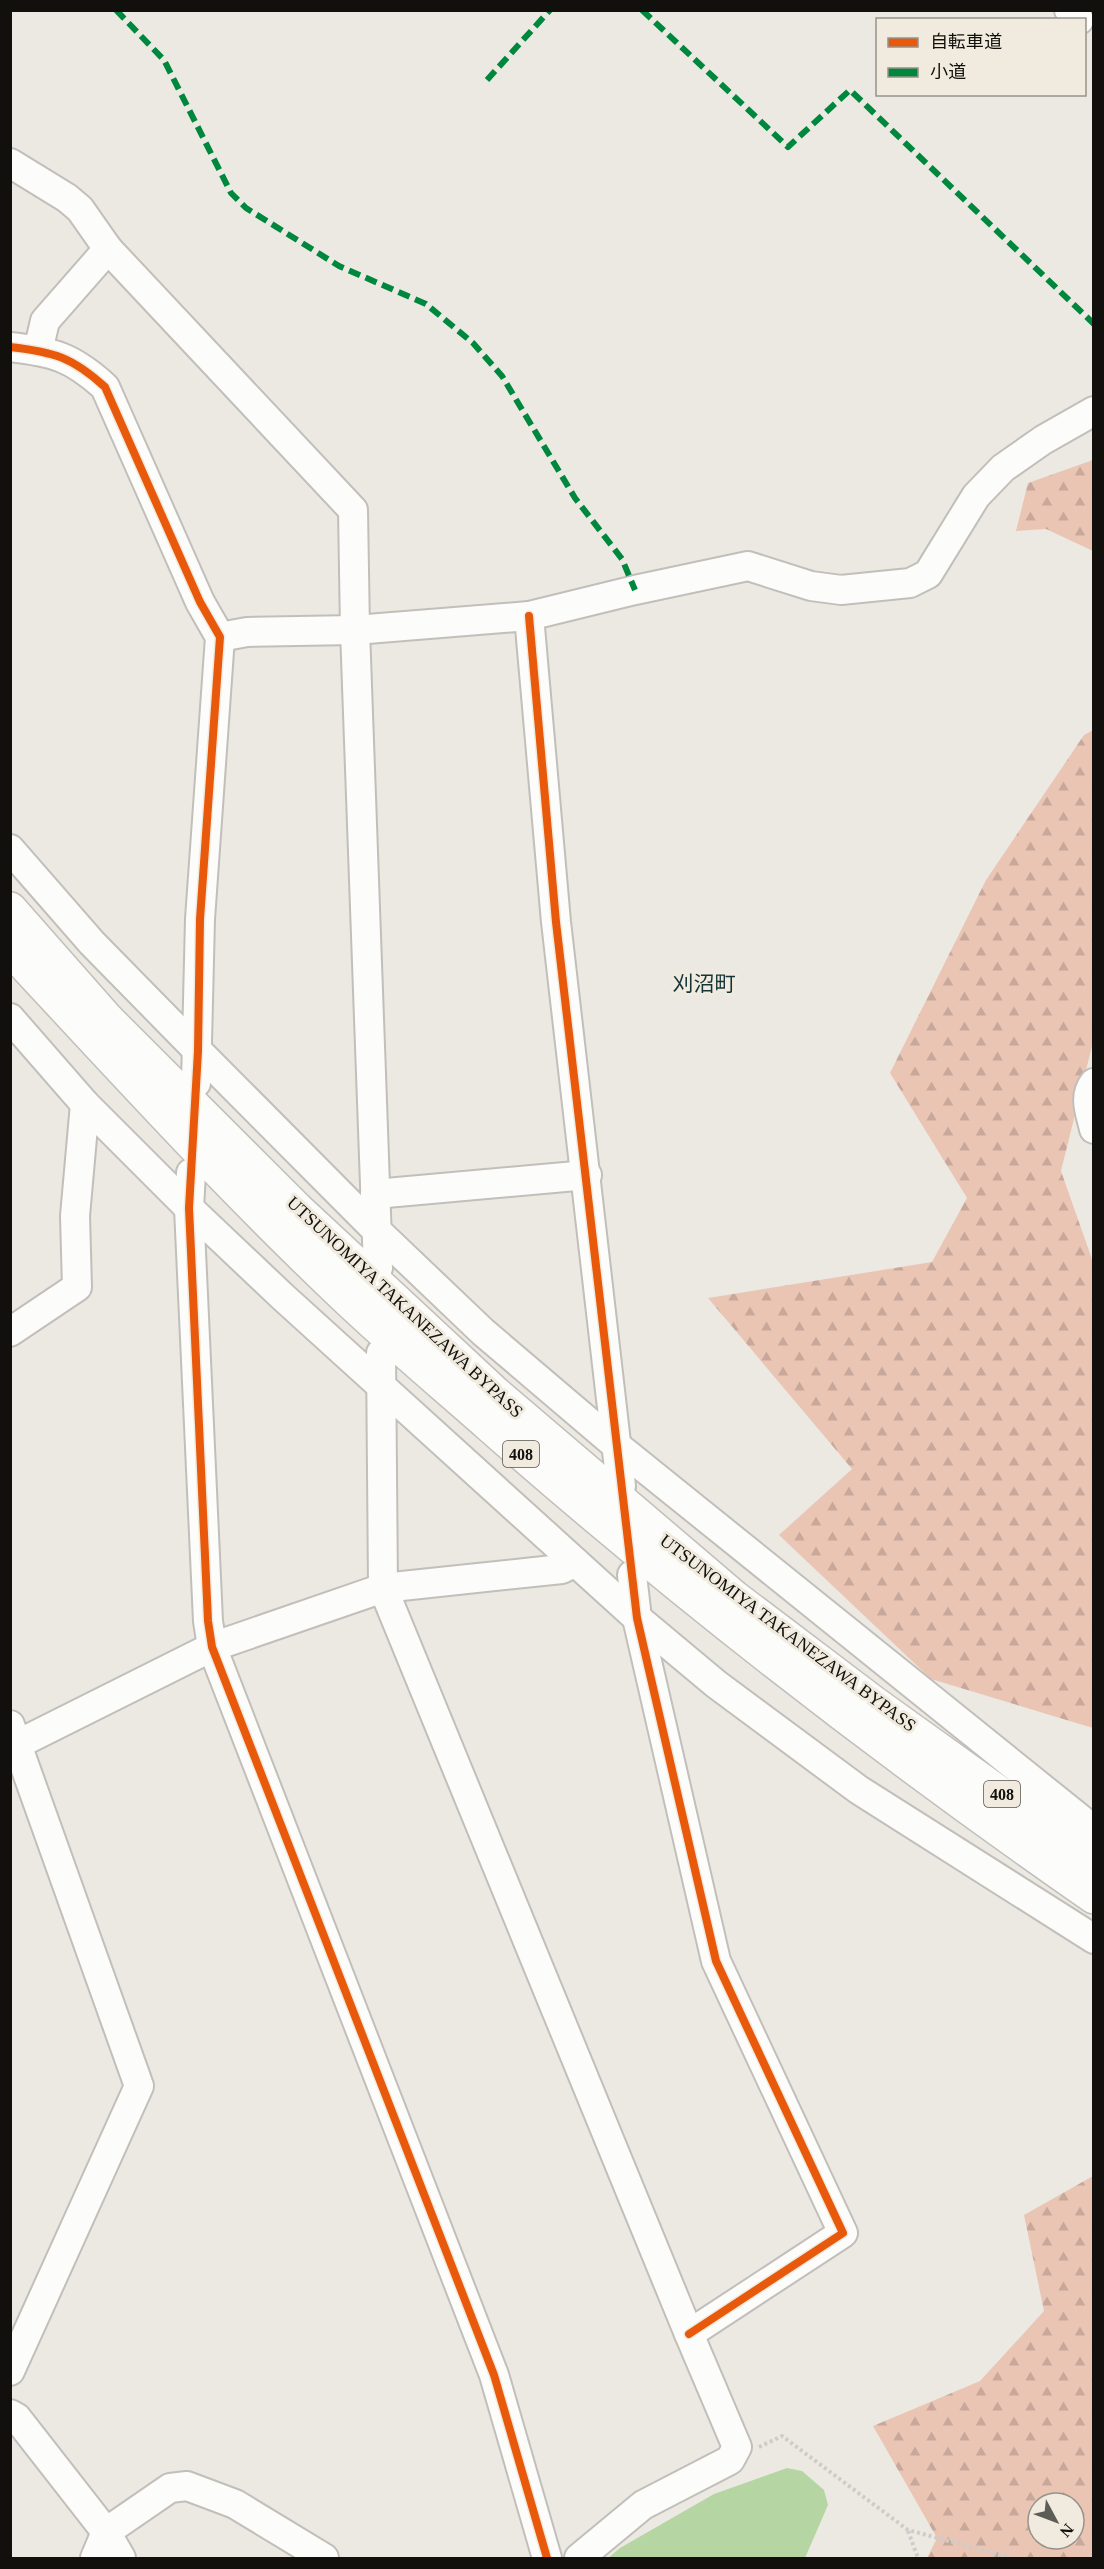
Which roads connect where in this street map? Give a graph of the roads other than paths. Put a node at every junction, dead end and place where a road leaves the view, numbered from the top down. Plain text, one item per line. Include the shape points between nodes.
1 (10, 164) edge
2 (108, 249) junction
3 (24, 349) edge
4 (1094, 411) edge
5 (529, 616) junction
6 (355, 630) junction
7 (220, 637) junction
8 (10, 849) edge
9 (10, 909) edge
10 (10, 949) edge
11 (10, 1018) edge
12 (198, 1051) junction
13 (196, 1083) dead end
14 (1094, 1083) edge
15 (85, 1104) junction
16 (1094, 1129) edge
17 (191, 1173) dead end
18 (587, 1175) junction
19 (375, 1194) junction
20 (189, 1208) junction
21 (376, 1230) junction
22 (378, 1268) dead end
23 (10, 1332) edge
24 (381, 1353) dead end
25 (383, 1386) junction
26 (617, 1446) junction
27 (621, 1486) dead end
28 (575, 1562) junction
29 (632, 1575) dead end
30 (382, 1588) junction
31 (637, 1618) junction
32 (212, 1647) junction
33 (14, 1735) edge
34 (1094, 1830) edge
35 (1094, 1861) edge
36 (1094, 1897) edge
37 (1094, 1939) edge
38 (689, 2334) junction
39 (10, 2372) edge
40 (10, 2414) edge
41 (106, 2532) junction
42 (95, 2559) edge
43 (121, 2559) edge
44 (324, 2559) edge
45 (547, 2559) edge
46 (579, 2559) edge

1 - 2 street via 74,204
2 - 3 street
2 - 6 street via 353,510
3 - 7 street via 57,354 86,369 105,387 200,602
4 - 5 street via 1042,440 1003,468 976,496 928,574 910,583 841,590 811,586 748,566
5 - 6 street
5 - 18 street via 556,922
6 - 7 street via 247,632
6 - 19 street
7 - 12 street via 200,919
8 - 12 street via 92,943
9 - 35 highway, UTSUNOMIYA TAKANEZAWA BYPASS / 408 via 106,1018 297,1209 495,1393 734,1597
10 - 36 highway, UTSUNOMIYA TAKANEZAWA BYPASS / 408 via 236,1189 343,1295 593,1517 760,1653 972,1813
11 - 15 street
12 - 13 street
12 - 21 street
14 - 16 street via 1088,1091 1087,1103
15 - 20 street
15 - 23 street via 75,1216 77,1287
17 - 20 street
18 - 19 street
18 - 26 street
19 - 21 street
20 - 25 street
20 - 32 street via 207,1621
21 - 22 street
21 - 26 street via 483,1332
24 - 25 street
25 - 28 street
25 - 30 street
26 - 27 street
26 - 34 street
28 - 30 street via 562,1569
28 - 31 street
29 - 31 street
30 - 32 street
30 - 38 street
31 - 37 street via 724,1691 859,1790
31 - 38 street via 716,1961 843,2233
32 - 33 street
32 - 45 street via 494,2374
33 - 39 street via 139,2086
38 - 46 street via 737,2447 730,2460 642,2505
40 - 41 street
41 - 42 street
41 - 43 street
41 - 44 street via 170,2488 187,2486 235,2504

